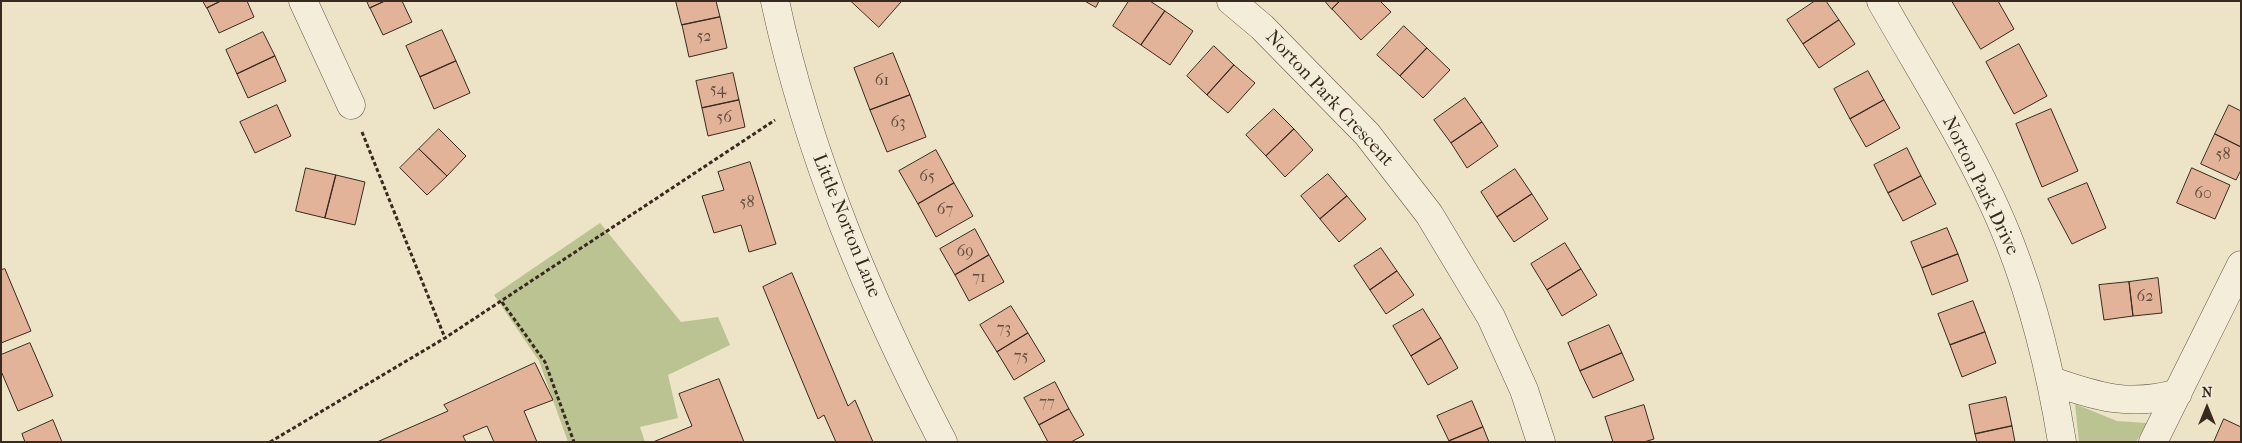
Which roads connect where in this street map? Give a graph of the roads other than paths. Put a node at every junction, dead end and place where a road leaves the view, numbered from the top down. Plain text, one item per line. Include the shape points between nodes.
1 (303, 1) edge
2 (775, 1) edge
3 (1231, 1) edge
4 (1881, 1) edge
5 (350, 104) road end
6 (2241, 265) edge
7 (2052, 381) junction
8 (2178, 393) junction
9 (943, 442) edge
10 (1541, 442) edge
11 (2062, 442) edge
12 (2153, 442) edge

1 - 5 street
2 - 9 street, Little Norton Lane via 800,104 828,188 906,372
3 - 10 street, Norton Park Crescent via 1262,27 1367,134 1429,214 1491,317 1524,390
4 - 7 street, Norton Park Drive via 1954,128 2010,243
6 - 8 street
7 - 8 street via 2111,399 2145,401
7 - 11 street, Norton Park Drive
8 - 12 street

